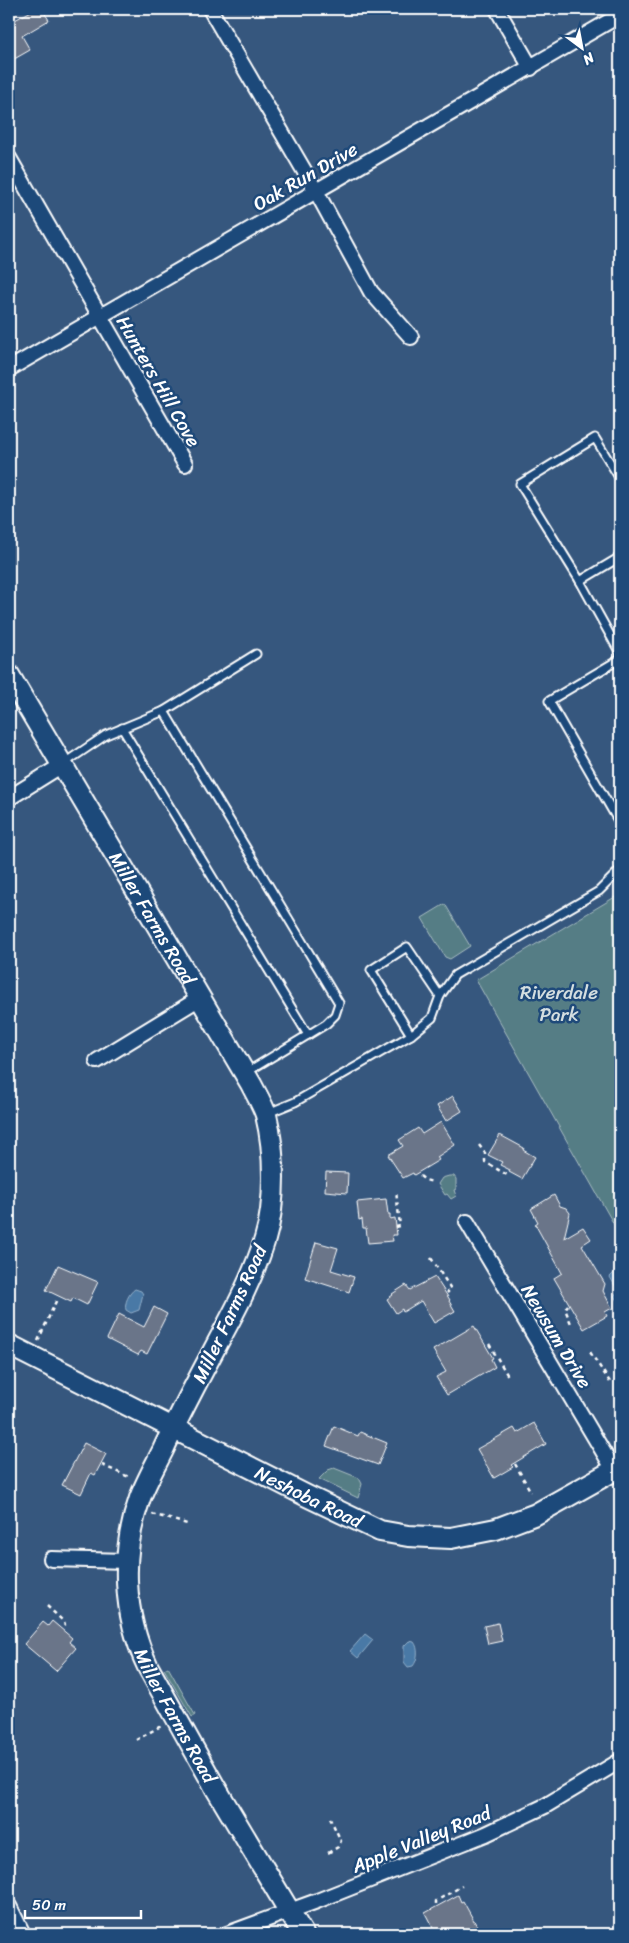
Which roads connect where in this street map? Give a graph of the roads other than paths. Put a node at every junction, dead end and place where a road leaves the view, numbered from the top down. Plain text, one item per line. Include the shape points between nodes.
1 (210, 9) edge
2 (497, 9) edge
3 (620, 16) edge
4 (531, 68) junction
5 (9, 158) edge
6 (316, 191) junction
7 (100, 316) junction
8 (411, 337) dead end
9 (9, 368) edge
10 (185, 464) dead end
11 (620, 479) edge
12 (620, 557) edge
13 (580, 581) junction
14 (620, 653) edge
15 (256, 654) dead end
16 (620, 659) edge
17 (9, 675) edge
18 (164, 711) junction
19 (122, 728) junction
20 (62, 765) junction
21 (9, 798) edge
22 (620, 824) edge
23 (620, 870) edge
24 (440, 996) junction
25 (200, 998) junction
26 (308, 1034) junction
27 (411, 1035) junction
28 (97, 1061) dead end
29 (245, 1074) junction
30 (265, 1114) junction
31 (467, 1222) dead end
32 (9, 1345) edge
33 (173, 1428) junction
34 (617, 1468) edge
35 (50, 1560) dead end
36 (127, 1561) junction
37 (620, 1761) edge
38 (9, 1906) edge
39 (288, 1912) junction
40 (23, 1934) edge
41 (227, 1934) edge
42 (303, 1934) edge

1 - 6 street
2 - 4 street
3 - 4 street, Oak Run Drive
4 - 6 street, Oak Run Drive
5 - 7 street, Hunters Hill Cove
6 - 7 street, Oak Run Drive
6 - 8 street via 370,292
7 - 9 street, Oak Run Drive
7 - 10 street, Hunters Hill Cove
11 - 13 lane via 595,438 520,484
12 - 13 lane
13 - 14 lane
15 - 18 lane
16 - 22 lane via 549,701
17 - 20 street, Miller Farms Road
18 - 19 lane
18 - 26 lane via 339,1003 335,1015 326,1024
19 - 20 lane
19 - 26 lane
20 - 21 street
20 - 25 street, Miller Farms Road
23 - 24 lane via 599,891 455,975
24 - 27 lane via 432,1018
24 - 27 lane via 408,947 371,970
25 - 28 street
25 - 29 street, Miller Farms Road
26 - 29 lane
27 - 30 lane via 295,1102
29 - 30 street, Miller Farms Road
30 - 33 street, Miller Farms Road via 272,1159 272,1193 265,1239 238,1304
31 - 34 street, Newsum Drive
32 - 33 street, Neshoba Road
33 - 34 street, Neshoba Road via 372,1527 408,1536 451,1538 496,1529 536,1514
33 - 36 street, Miller Farms Road via 140,1498
35 - 36 street
36 - 39 street, Miller Farms Road via 130,1617 140,1651
37 - 39 street, Apple Valley Road via 545,1806 486,1834
38 - 40 street
39 - 41 street, Apple Valley Road
39 - 42 street, Miller Farms Road

